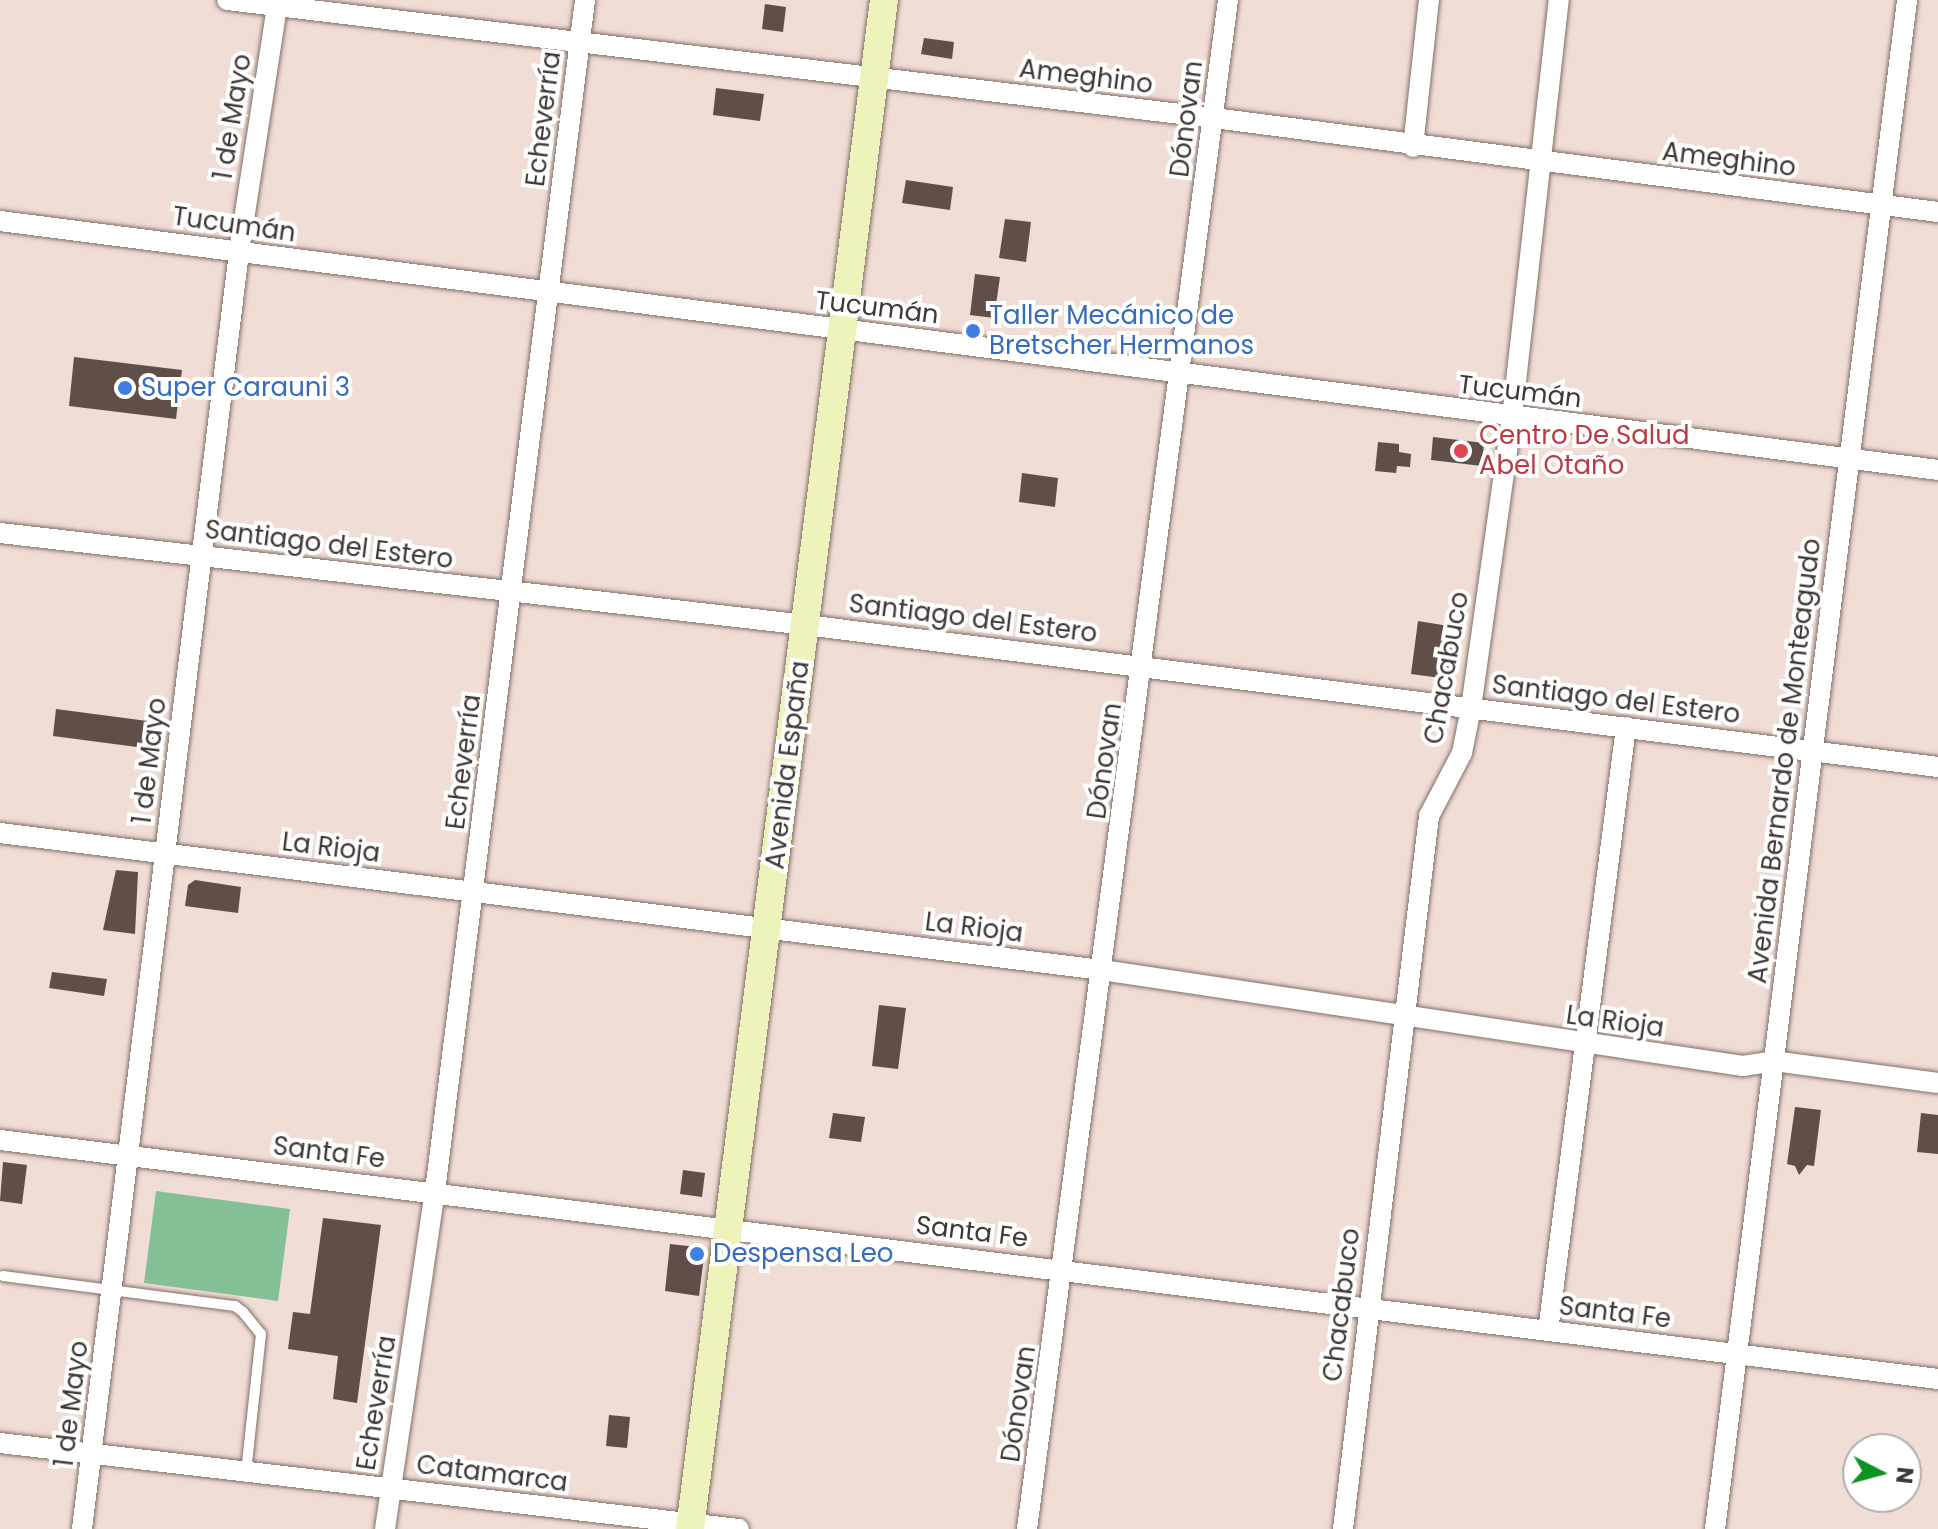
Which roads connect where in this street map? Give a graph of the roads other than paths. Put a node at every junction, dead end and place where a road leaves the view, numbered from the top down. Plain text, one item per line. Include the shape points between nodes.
1 (227, 0) edge
2 (585, 0) edge
3 (884, 0) edge
4 (1228, 0) edge
5 (1429, 0) edge
6 (1559, 0) edge
7 (1907, 0) edge
8 (277, 3) edge
9 (580, 43) junction
10 (874, 78) junction
11 (1214, 118) junction
12 (1413, 147) junction
13 (1538, 163) junction
14 (1881, 205) junction
15 (1938, 212) edge
16 (0, 221) edge
17 (239, 252) junction
18 (547, 295) junction
19 (842, 329) junction
20 (1179, 375) junction
21 (1512, 417) junction
22 (1849, 459) junction
23 (1938, 470) edge
24 (0, 533) edge
25 (200, 556) junction
26 (512, 592) junction
27 (806, 625) junction
28 (1144, 667) junction
29 (1471, 708) junction
30 (1626, 727) junction
31 (1813, 751) junction
32 (1938, 767) edge
33 (0, 833) edge
34 (165, 854) junction
35 (474, 892) junction
36 (767, 929) junction
37 (1102, 970) junction
38 (1403, 1012) junction
39 (1583, 1044) junction
40 (1773, 1061) junction
41 (1938, 1083) edge
42 (0, 1140) edge
43 (128, 1155) junction
44 (435, 1191) junction
45 (729, 1228) junction
46 (1063, 1270) junction
47 (3, 1276) dead end
48 (113, 1290) junction
49 (1367, 1309) junction
50 (1548, 1331) junction
51 (1737, 1354) junction
52 (1938, 1379) edge
53 (0, 1443) edge
54 (92, 1453) junction
55 (246, 1472) junction
56 (390, 1489) junction
57 (691, 1526) edge
58 (82, 1529) edge
59 (385, 1529) edge
60 (739, 1529) edge
61 (1027, 1529) edge
62 (1343, 1529) edge
63 (1715, 1529) edge

1 - 8 street, Ameghino
2 - 9 street, Echeverría
3 - 10 street, Avenida España
4 - 11 street, Dónovan
5 - 12 street
6 - 13 street, Chacabuco
7 - 14 street, Avenida Bernardo de Monteagudo
8 - 9 street, Ameghino
8 - 17 street, 1 de Mayo
9 - 10 street, Ameghino
9 - 18 street, Echeverría
10 - 11 street, Ameghino
10 - 19 street, Avenida España
11 - 12 street, Ameghino
11 - 20 street, Dónovan
12 - 13 street, Ameghino
13 - 14 street, Ameghino
13 - 21 street, Chacabuco
14 - 15 street, Ameghino
14 - 22 street, Avenida Bernardo de Monteagudo
16 - 17 street, Tucumán
17 - 18 street, Tucumán
17 - 25 street, 1 de Mayo
18 - 19 street, Tucumán
18 - 26 street, Echeverría
19 - 20 street, Tucumán
19 - 27 street, Avenida España
20 - 21 street, Tucumán
20 - 28 street, Dónovan
21 - 22 street, Tucumán
21 - 29 street, Chacabuco
22 - 23 street, Tucumán
22 - 31 street, Avenida Bernardo de Monteagudo
24 - 25 street, Santiago del Estero
25 - 26 street, Santiago del Estero
25 - 34 street, 1 de Mayo
26 - 27 street, Santiago del Estero
26 - 35 street, Echeverría
27 - 28 street, Santiago del Estero
27 - 36 street, Avenida España
28 - 29 street, Santiago del Estero
28 - 37 street, Dónovan
29 - 30 street, Santiago del Estero
29 - 38 street, Chacabuco via 1462,753 1429,816
30 - 31 street, Santiago del Estero
30 - 39 street
31 - 32 street, Santiago del Estero
31 - 40 street, Avenida Bernardo de Monteagudo
33 - 34 street, La Rioja
34 - 35 street, La Rioja
34 - 43 street, 1 de Mayo
35 - 36 street, La Rioja
35 - 44 street, Echeverría
36 - 37 street, La Rioja
36 - 45 street, Avenida España
37 - 38 street, La Rioja
37 - 46 street, Dónovan
38 - 39 street, La Rioja via 1421,1020
38 - 49 street, Chacabuco
39 - 40 street, La Rioja via 1743,1066
39 - 50 street
40 - 41 street, La Rioja
40 - 51 street, Avenida Bernardo de Monteagudo
42 - 43 street, Santa Fe
43 - 44 street, Santa Fe
43 - 48 street, 1 de Mayo
44 - 45 street, Santa Fe
44 - 56 street, Echeverría
45 - 46 street, Santa Fe
45 - 57 street, Avenida España
46 - 49 street, Santa Fe
46 - 61 street, Dónovan
47 - 48 lane
48 - 54 street, 1 de Mayo
48 - 55 lane via 235,1306 261,1334
49 - 50 street, Santa Fe
49 - 62 street, Chacabuco
50 - 51 street, Santa Fe
51 - 52 street, Santa Fe
51 - 63 street, Avenida Bernardo de Monteagudo
53 - 54 street, Catamarca
54 - 55 street, Catamarca
54 - 58 street, 1 de Mayo
55 - 56 street, Catamarca
56 - 57 street, Catamarca
56 - 59 street, Echeverría
57 - 60 street, Catamarca

